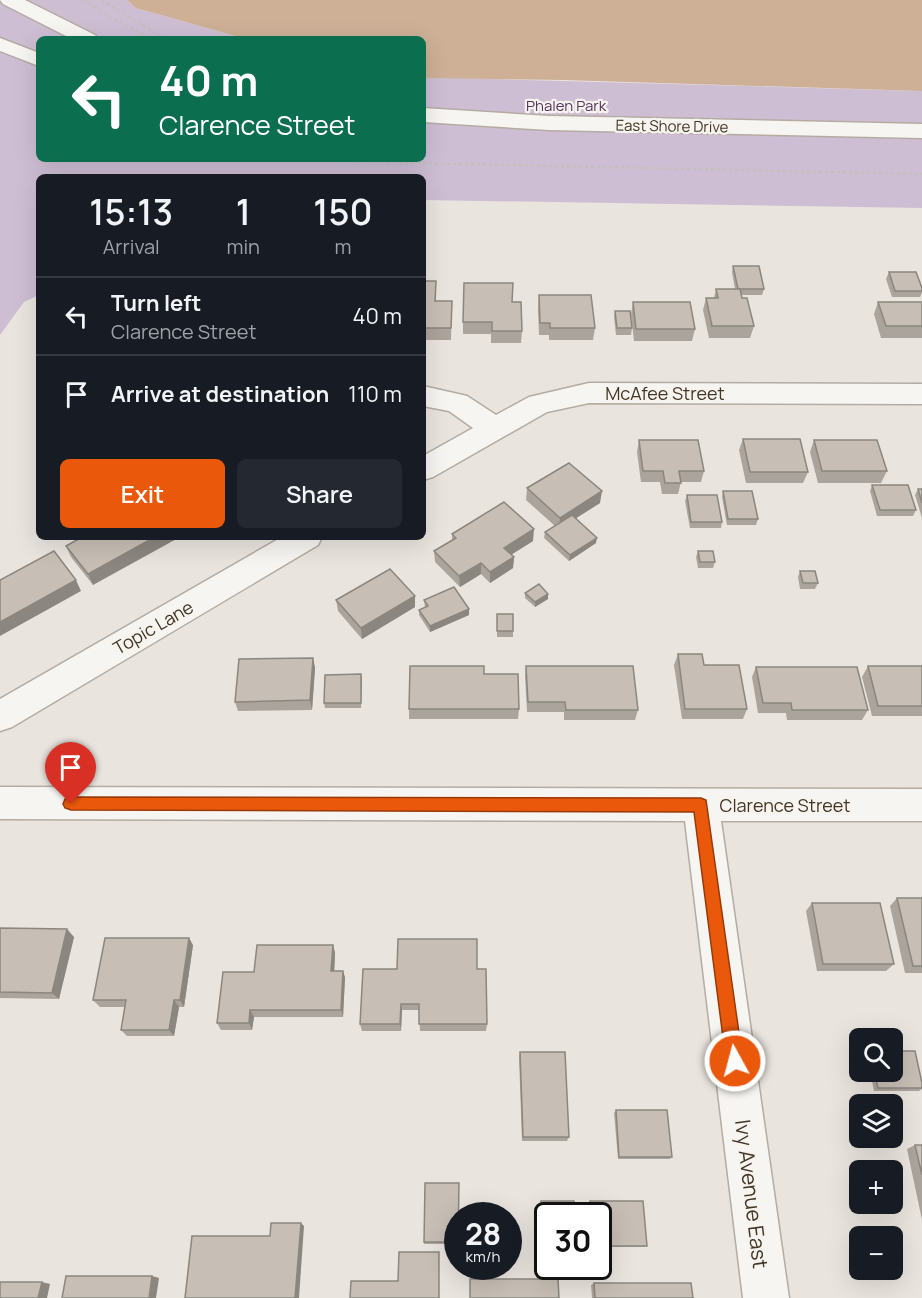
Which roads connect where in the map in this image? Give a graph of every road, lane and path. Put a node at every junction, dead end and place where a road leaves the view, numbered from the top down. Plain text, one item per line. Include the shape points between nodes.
1 (10, 0) edge
2 (84, 0) edge
3 (102, 0) edge
4 (82, 36) edge
5 (146, 36) edge
6 (160, 36) edge
7 (0, 44) edge
8 (36, 59) edge
9 (426, 115) edge
10 (922, 130) edge
11 (293, 162) edge
12 (922, 174) edge
13 (922, 394) edge
14 (426, 397) edge
15 (494, 428) junction
16 (426, 467) edge
17 (302, 540) edge
18 (0, 716) edge
19 (0, 803) edge
20 (701, 805) junction
21 (922, 805) edge
22 (766, 1298) edge

1 - 4 street
2 - 5 path
3 - 6 path
7 - 8 street
9 - 10 street, East Shore Drive via 573,124
11 - 12 path
13 - 15 street, McAfee Street via 589,393 539,404
14 - 15 street via 457,403
15 - 16 street
17 - 18 street, Topic Lane
19 - 20 street, Clarence Street
20 - 21 street, Clarence Street
20 - 22 street, Ivy Avenue East

